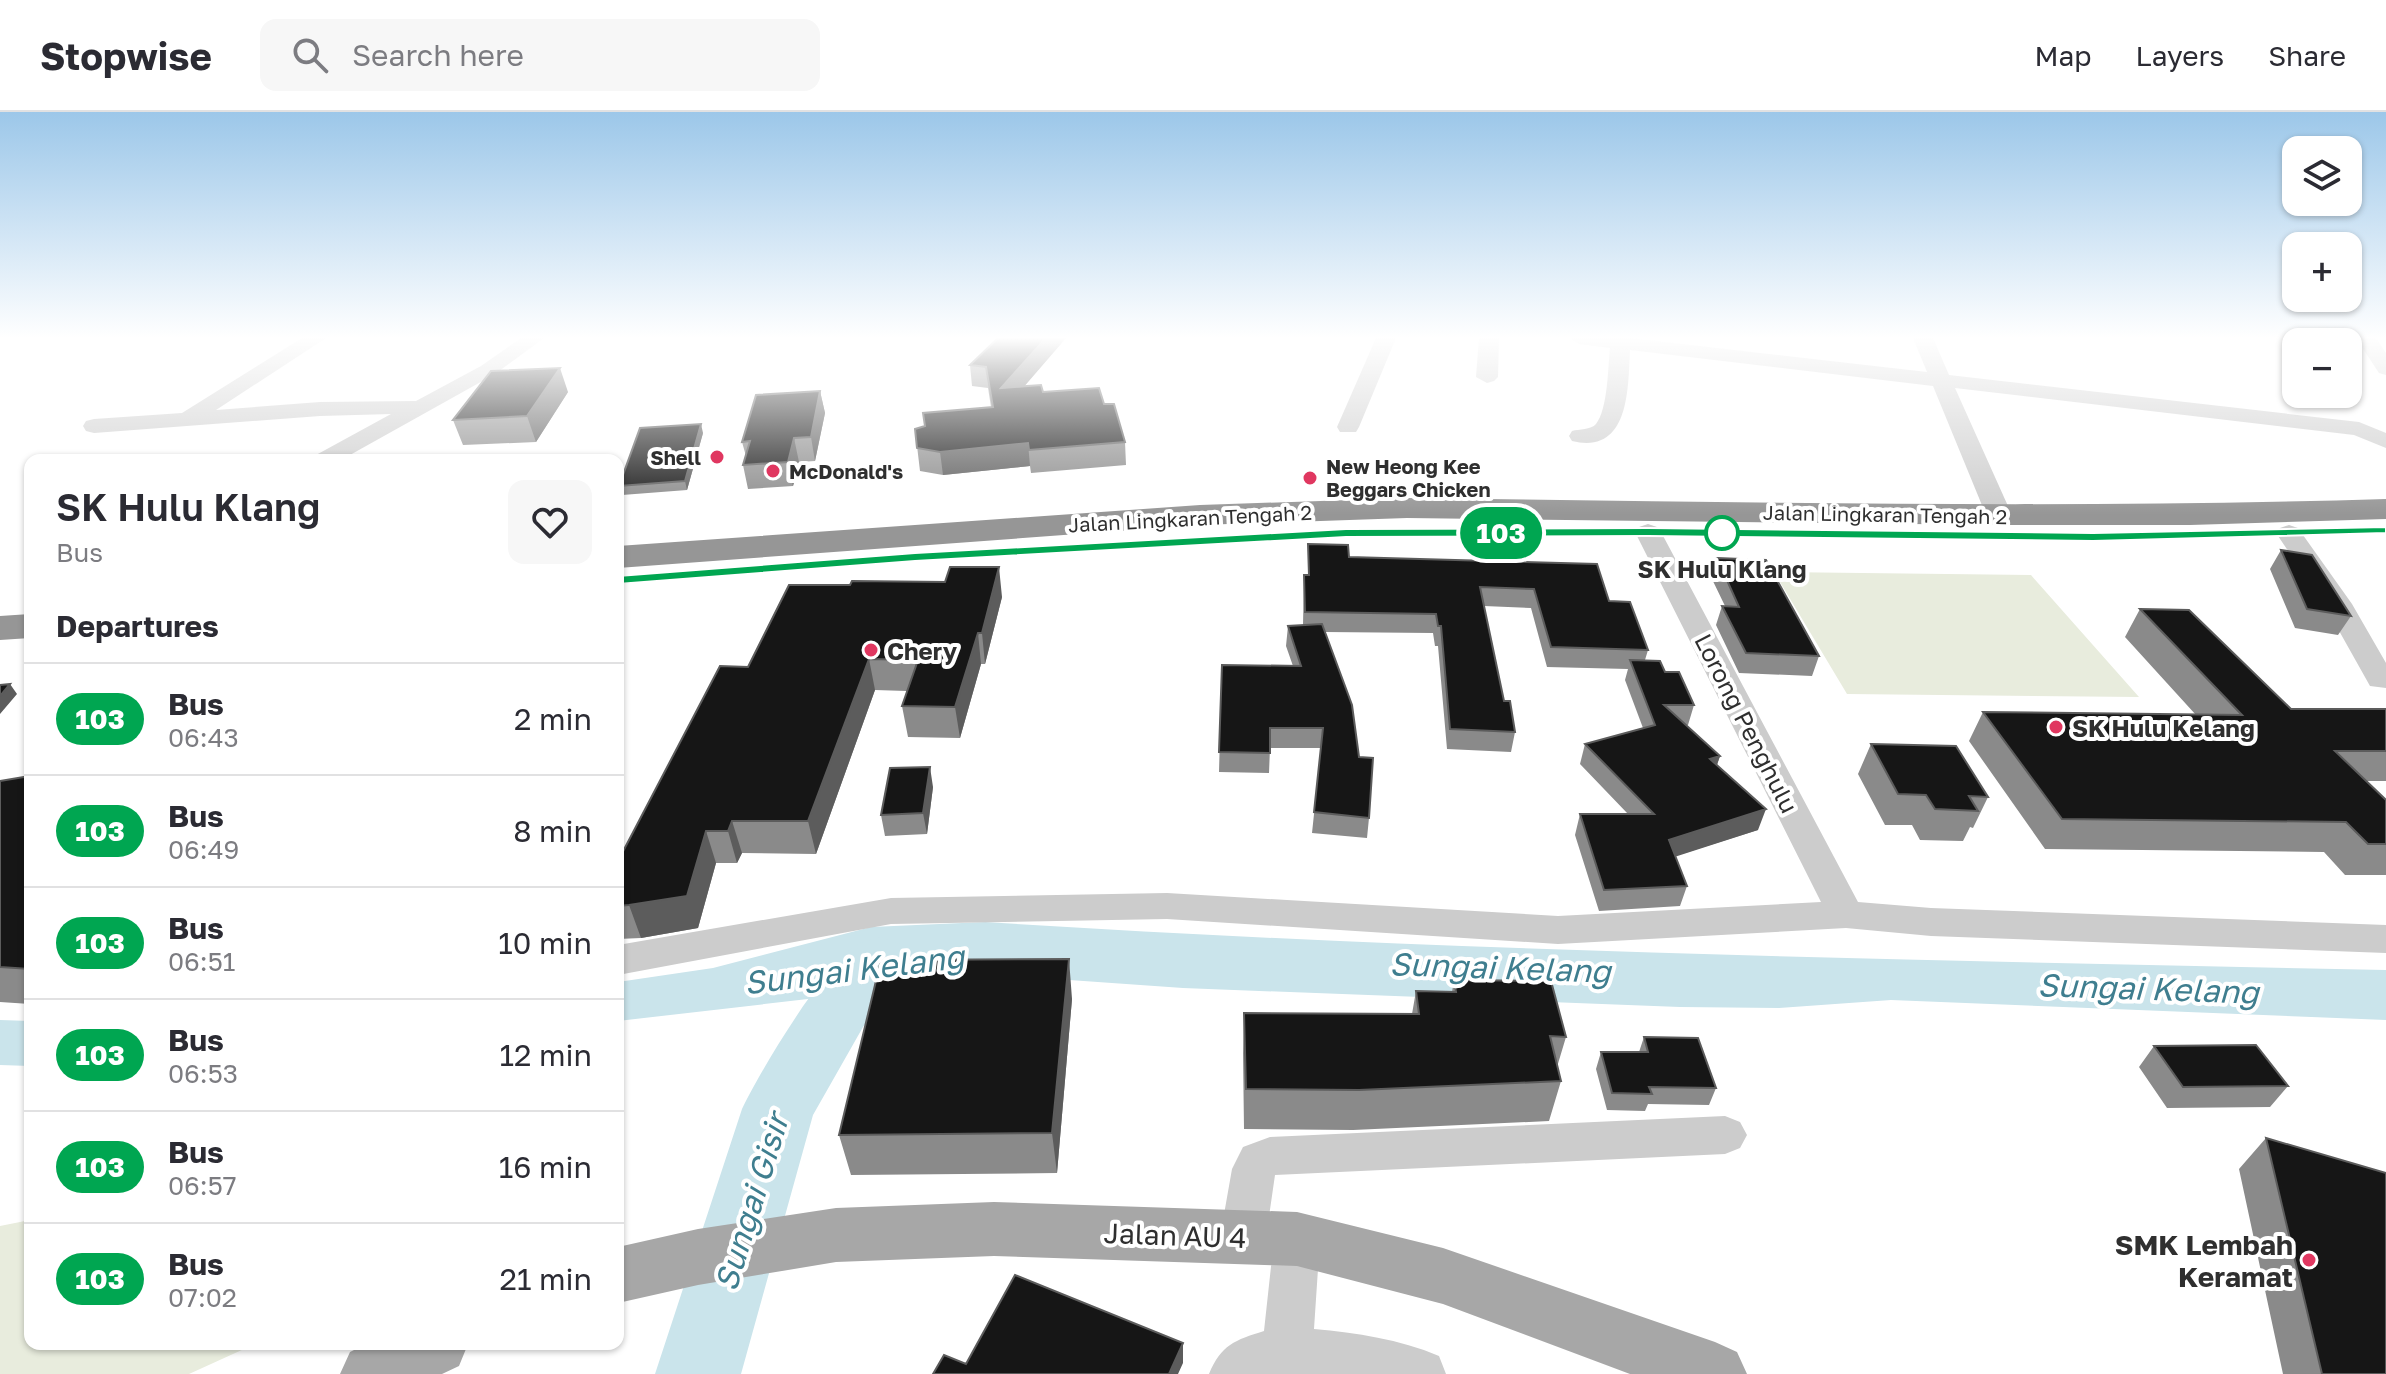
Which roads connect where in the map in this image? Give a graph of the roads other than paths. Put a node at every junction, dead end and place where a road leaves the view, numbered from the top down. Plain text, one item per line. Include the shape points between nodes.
1 (221, 397) edge
2 (441, 397) edge
3 (1361, 397) edge
4 (1614, 397) edge
5 (1949, 397) edge
6 (2080, 397) edge
7 (423, 407) junction
8 (187, 418) junction
9 (94, 426) dead end
10 (1348, 427) dead end
11 (1580, 436) dead end
12 (2386, 441) edge
13 (335, 454) edge
14 (2386, 509) edge
15 (1999, 515) junction
16 (2386, 531) edge
17 (1648, 532) junction
18 (2289, 533) junction
19 (624, 557) edge
20 (624, 580) edge
21 (24, 602) edge
22 (0, 604) edge
23 (24, 626) edge
24 (0, 628) edge
25 (2372, 643) edge
26 (2381, 680) dead end
27 (1846, 914) junction
28 (2386, 939) edge
29 (624, 959) edge
30 (1725, 1135) dead end
31 (1270, 1238) junction
32 (624, 1274) edge
33 (424, 1350) edge
34 (1287, 1351) junction
35 (372, 1374) edge
36 (1234, 1374) edge
37 (1421, 1374) edge
38 (1715, 1374) edge

1 - 8 street
2 - 7 street
3 - 10 street
4 - 11 street via 1604,429
5 - 15 street
6 - 12 street via 2359,429
7 - 8 street
7 - 13 street
8 - 9 street
14 - 15 highway, Jalan Lingkaran Tengah 2
15 - 19 highway, Jalan Lingkaran Tengah 2 via 1407,508 1200,515
16 - 18 highway, Jalan Lingkaran Tengah 2
17 - 18 highway, Jalan Lingkaran Tengah 2 via 2093,537
17 - 20 highway, Jalan Lingkaran Tengah 2 via 1237,537
17 - 27 street, Lorong Penghulu
18 - 25 street
21 - 22 highway
23 - 24 highway
25 - 26 street
27 - 28 street via 1931,922
27 - 29 street via 1558,930 1167,906 891,911
30 - 31 street via 1270,1156 1254,1169
31 - 32 main road, Jalan AU 4 via 994,1229 836,1235
31 - 34 street
31 - 38 main road, Jalan AU 4 via 1443,1276
33 - 35 main road
34 - 36 street via 1248,1361
34 - 37 street via 1399,1366

